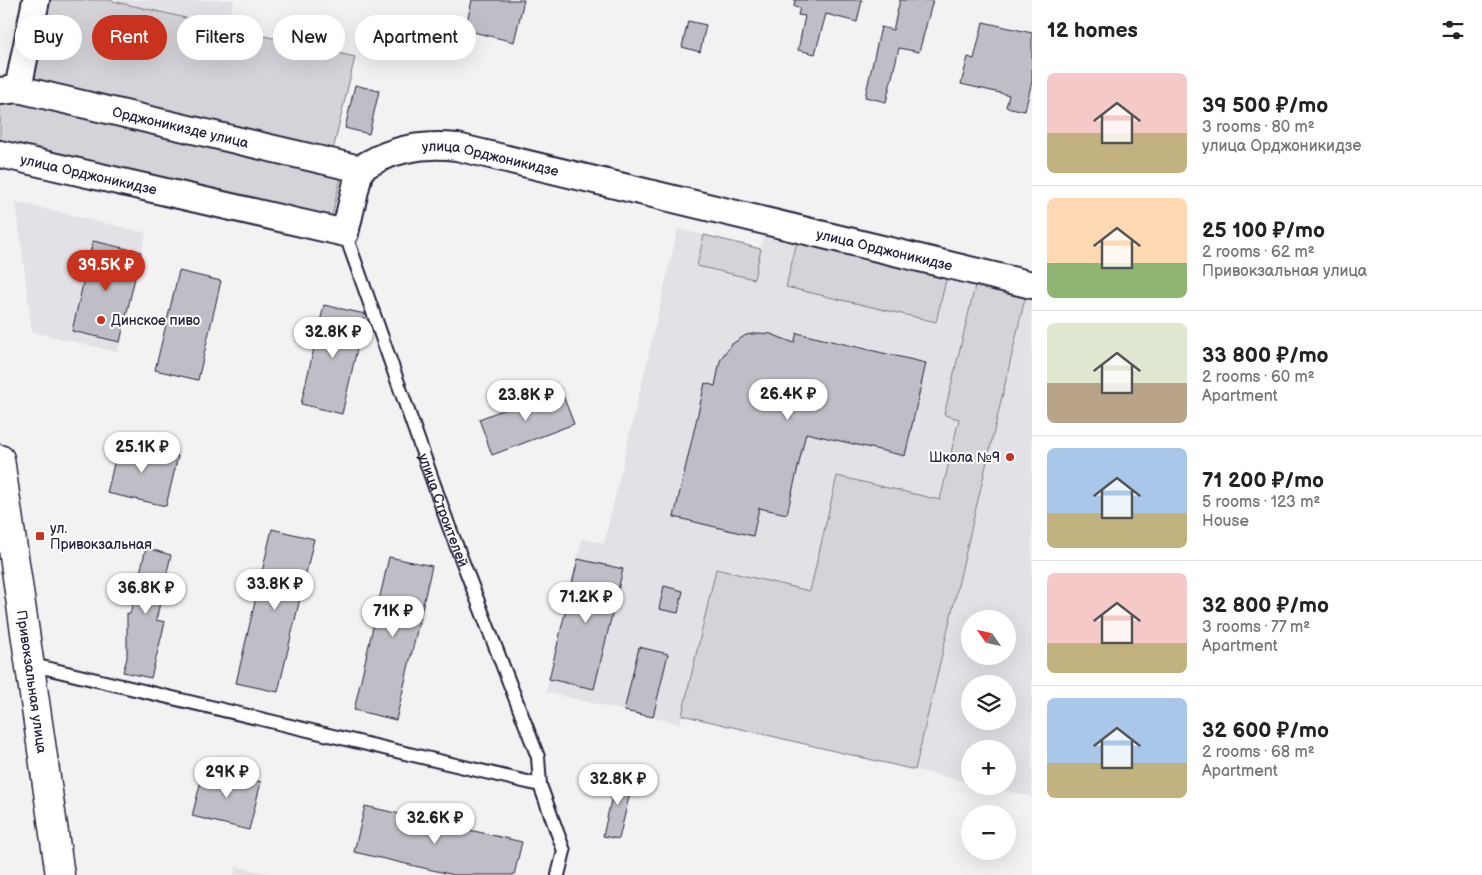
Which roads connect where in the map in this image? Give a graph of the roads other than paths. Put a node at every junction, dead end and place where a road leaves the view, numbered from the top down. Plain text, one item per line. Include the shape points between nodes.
1 (36, 0) edge
2 (9, 90) edge
3 (0, 154) edge
4 (360, 169) junction
5 (345, 233) junction
6 (1032, 285) edge
7 (0, 459) edge
8 (29, 664) junction
9 (540, 785) junction
10 (60, 875) edge
11 (558, 875) edge

1 - 2 street
2 - 4 street, Орджоникизде улица
3 - 5 street, улица Орджоникидзе
4 - 5 street
4 - 6 street, улица Орджоникидзе via 406,148 428,145 457,147
5 - 9 lane, улица Строителей via 448,524 538,757
7 - 8 main road, Привокзальная улица
8 - 9 lane
8 - 10 main road, Привокзальная улица
9 - 11 lane, улица Строителей via 564,851

